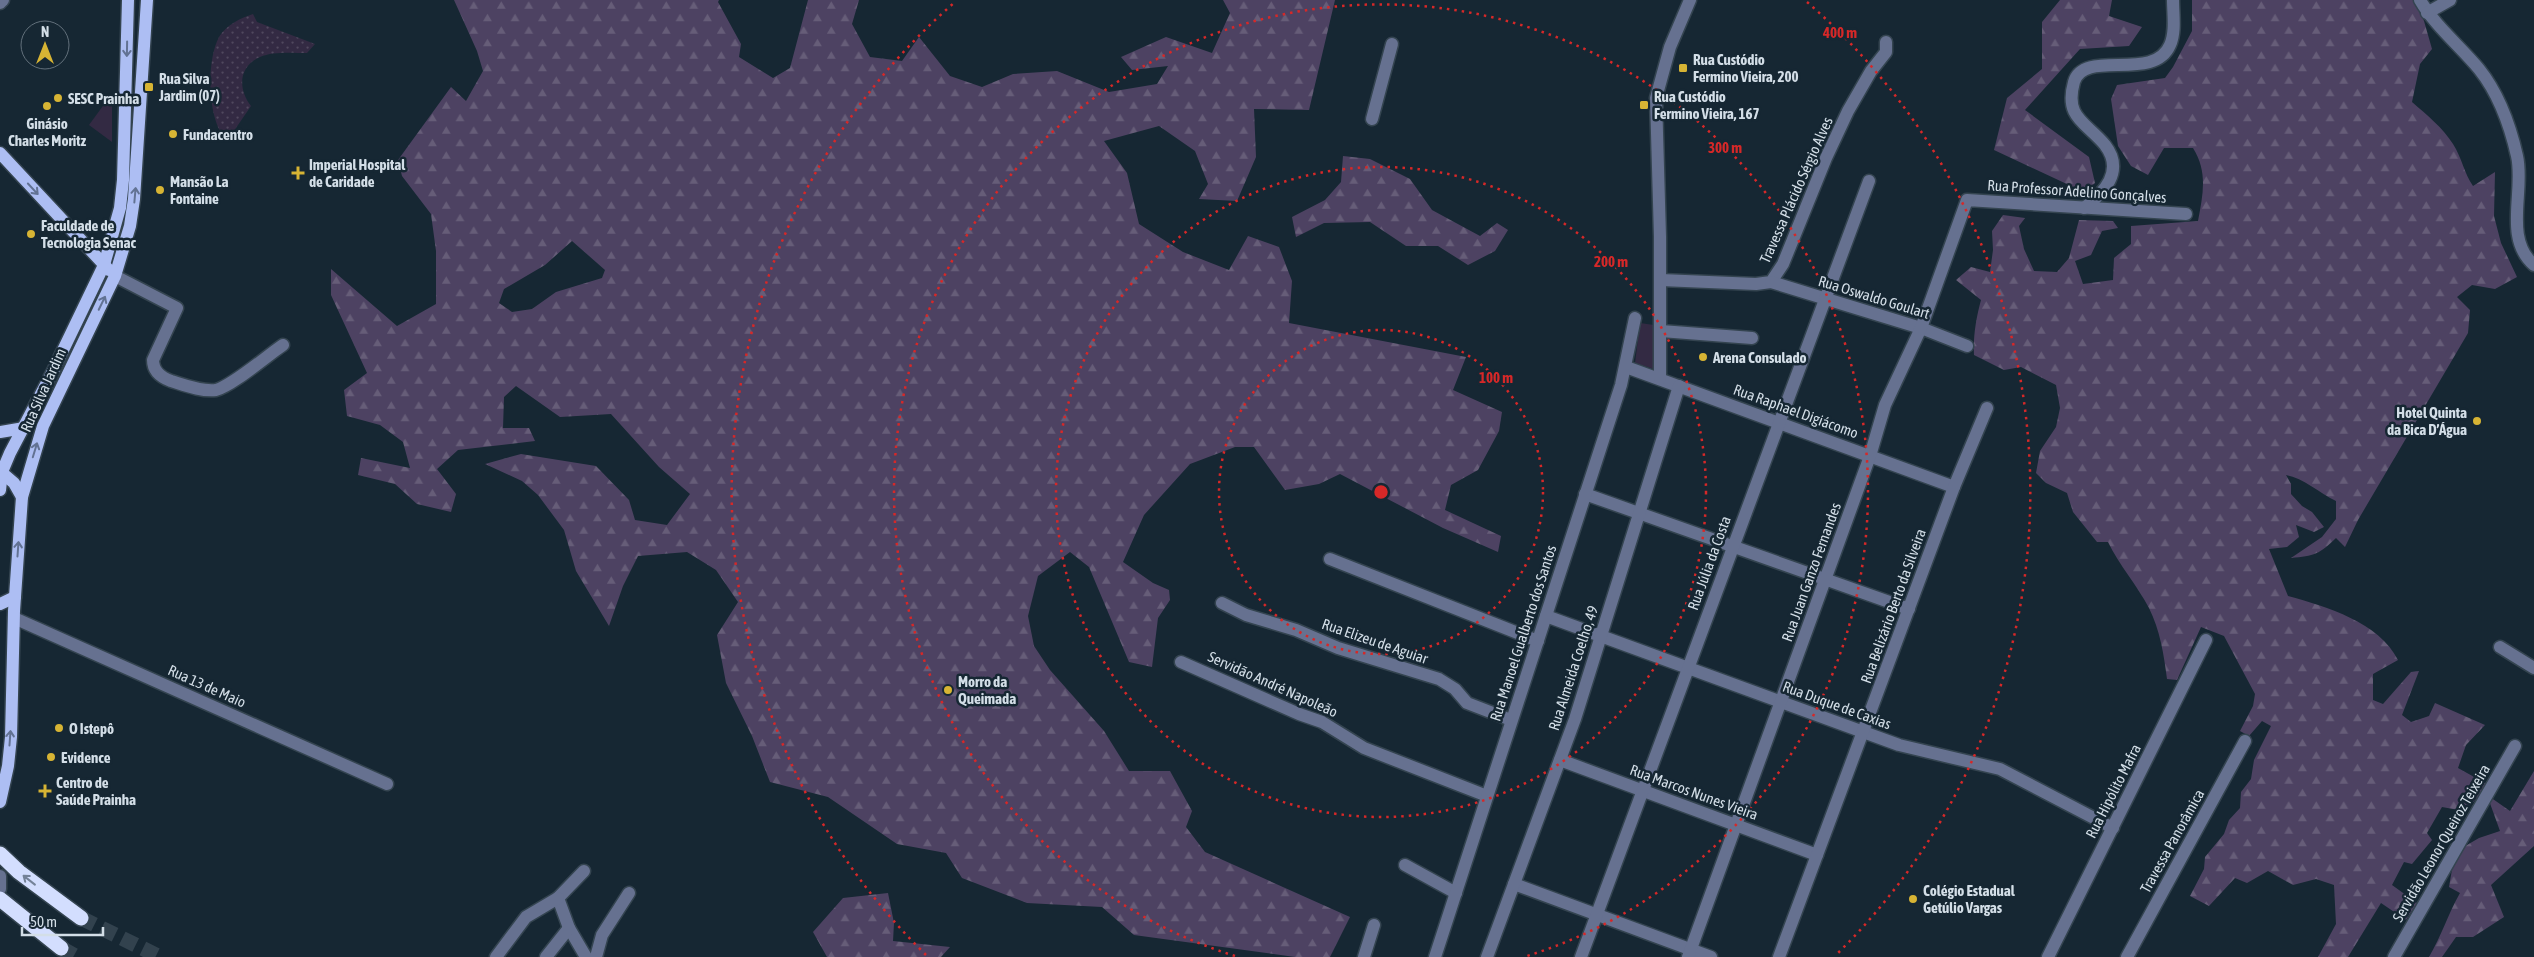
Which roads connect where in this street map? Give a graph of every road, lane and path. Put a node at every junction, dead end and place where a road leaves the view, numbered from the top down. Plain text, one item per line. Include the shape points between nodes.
1 (3, 0) edge
2 (128, 0) edge
3 (147, 0) edge
4 (1690, 0) edge
5 (2173, 0) edge
6 (2420, 0) edge
7 (2450, 0) edge
8 (0, 3) edge
9 (2427, 13) junction
10 (1886, 42) dead end
11 (1392, 44) dead end
12 (1372, 119) dead end
13 (0, 153) edge
14 (1869, 181) dead end
15 (1967, 200) joint
16 (2084, 208) junction
17 (2186, 214) dead end
18 (104, 265) junction
19 (2534, 265) edge
20 (115, 276) junction
21 (1661, 280) junction
22 (1771, 282) junction
23 (1824, 300) junction
24 (1635, 318) dead end
25 (1661, 326) junction
26 (1921, 328) junction
27 (1752, 338) dead end
28 (283, 345) dead end
29 (1967, 346) dead end
30 (1626, 366) junction
31 (1660, 379) junction
32 (1679, 386) junction
33 (1987, 408) dead end
34 (1778, 422) junction
35 (24, 428) junction
36 (0, 432) edge
37 (1870, 456) junction
38 (1, 471) edge
39 (1954, 487) junction
40 (0, 490) edge
41 (1586, 494) junction
42 (22, 497) junction
43 (1640, 514) junction
44 (1733, 546) junction
45 (1330, 559) dead end
46 (1826, 580) junction
47 (15, 598) junction
48 (1222, 603) dead end
49 (0, 604) edge
50 (1909, 609) junction
51 (1546, 616) junction
52 (14, 618) junction
53 (1601, 636) junction
54 (2206, 640) dead end
55 (1538, 641) junction
56 (2500, 646) dead end
57 (1181, 662) dead end
58 (1688, 668) junction
59 (2534, 668) edge
60 (1781, 702) junction
61 (1511, 720) junction
62 (1863, 732) junction
63 (2245, 741) dead end
64 (2515, 746) dead end
65 (1560, 760) junction
66 (387, 784) dead end
67 (1643, 791) junction
68 (1488, 796) junction
69 (0, 802) edge
70 (1736, 825) junction
71 (2113, 828) junction
72 (0, 854) edge
73 (1817, 855) junction
74 (1405, 865) dead end
75 (584, 871) dead end
76 (0, 876) edge
77 (1514, 884) junction
78 (0, 888) edge
79 (629, 893) dead end
80 (1456, 893) junction
81 (558, 898) junction
82 (0, 899) edge
83 (1597, 914) junction
84 (81, 918) tunnel mouth
85 (1374, 925) dead end
86 (569, 928) junction
87 (61, 948) tunnel mouth
88 (1690, 953) edge
89 (496, 957) edge
90 (546, 957) edge
91 (586, 957) edge
92 (596, 957) edge
93 (1364, 957) edge
94 (1435, 957) edge
95 (1487, 957) edge
96 (1581, 957) edge
97 (1711, 957) edge
98 (1779, 957) edge
99 (2048, 957) edge
100 (2127, 957) edge
101 (2394, 957) edge

1 - 8 street
2 -> 18 main road, Rua Silva Jardim via 123,180 120,208
20 -> 3 main road, Rua Silva Jardim via 124,251 134,199
4 - 21 street via 1670,47 1656,98
5 - 16 street via 2171,44 2164,56 2141,64 2093,66 2076,78 2071,101 2075,113 2104,145 2111,156 2112,170 2110,183
6 - 9 street
7 - 9 street
9 - 19 street via 2480,70 2498,99 2518,158 2518,237 2526,258
10 - 22 street, Travessa Plácido Sérgio Alves via 1886,52 1866,77 1848,111 1822,166 1784,264
11 - 12 street
13 -> 18 main road
14 - 23 street, Rua Júlia da Costa
15 - 16 street, Rua Professor Adelino Gonçalves
15 - 26 street, Rua Juan Ganzo Fernandes
16 - 17 street, Rua Professor Adelino Gonçalves
18 - 20 main road
18 - 35 main road, Rua Silva Jardim
20 - 28 street via 177,308 153,360 153,368 169,380 204,390 218,389
42 -> 20 main road, Rua Silva Jardim via 43,426
21 - 22 street, Travessa Plácido Sérgio Alves
21 - 25 street
22 - 23 street, Rua Oswaldo Goulart
23 - 26 street, Rua Oswaldo Goulart
23 - 34 street, Rua Júlia da Costa
24 - 30 street, Rua Manoel Gualberto dos Santos
25 - 27 street
25 - 31 street
26 - 29 street, Rua Oswaldo Goulart
26 - 37 street, Rua Juan Ganzo Fernandes via 1885,405
30 - 31 street, Rua Raphael Digiácomo
30 - 41 street, Rua Manoel Gualberto dos Santos
31 - 32 street, Rua Raphael Digiácomo
32 - 34 street, Rua Raphael Digiácomo
32 - 43 street, Rua Almeida Coelho, 49
33 - 39 street, Rua Belizário Berto da Silveira
34 - 37 street, Rua Raphael Digiácomo
34 - 44 street, Rua Júlia da Costa
35 - 36 main road
35 - 38 main road, Rua Silva Jardim
37 - 39 street, Rua Raphael Digiácomo
37 - 46 street, Rua Juan Ganzo Fernandes
38 - 40 main road, Rua Silva Jardim
38 - 42 main road
39 - 50 street, Rua Belizário Berto da Silveira
41 - 43 street
41 - 51 street, Rua Manoel Gualberto dos Santos
47 -> 42 main road, Rua Silva Jardim
43 - 44 street
43 - 53 street, Rua Almeida Coelho, 49
44 - 46 street
44 - 58 street, Rua Júlia da Costa
45 - 55 street
46 - 50 street
46 - 60 street, Rua Juan Ganzo Fernandes
47 - 49 main road
47 - 52 main road, Rua Silva Jardim
48 - 61 street, Rua Elizeu de Aguiar via 1338,648 1439,679 1455,689 1467,703
50 - 62 street, Rua Belizário Berto da Silveira
51 - 53 street, Rua Duque de Caxias
51 - 55 street, Rua Manoel Gualberto dos Santos
52 - 66 street, Rua 13 de Maio
69 -> 52 main road, Rua Silva Jardim via 11,737
53 - 58 street, Rua Duque de Caxias
53 - 65 street, Rua Almeida Coelho, 49
54 - 71 street, Rua Hipólito Mafra
55 - 61 street, Rua Manoel Gualberto dos Santos
56 - 59 street
57 - 68 street, Servidão André Napoleão via 1322,722 1364,748
58 - 60 street, Rua Duque de Caxias
58 - 67 street, Rua Júlia da Costa
60 - 62 street, Rua Duque de Caxias
60 - 70 street, Rua Juan Ganzo Fernandes
61 - 68 street, Rua Manoel Gualberto dos Santos
62 - 71 street, Rua Duque de Caxias via 1922,751 2000,769
62 - 73 street, Rua Belizário Berto da Silveira
63 - 100 street, Travessa Panorâmica
64 - 101 street, Servidão Leonor Queiroz Teixeira
65 - 67 street, Rua Marcos Nunes Vieira
65 - 77 street, Rua Almeida Coelho, 49
67 - 70 street, Rua Marcos Nunes Vieira
67 - 83 street, Rua Júlia da Costa
68 - 80 street, Rua Manoel Gualberto dos Santos
70 - 73 street, Rua Marcos Nunes Vieira
70 - 88 street, Rua Juan Ganzo Fernandes
71 - 99 street, Rua Hipólito Mafra
84 -> 72 highway
73 - 98 street, Rua Belizário Berto da Silveira
74 - 80 street
75 - 81 street
76 - 78 street
77 - 83 street
77 - 95 street, Rua Almeida Coelho, 49
79 - 92 street via 602,935
80 - 94 street, Rua Manoel Gualberto dos Santos
81 - 86 street
81 - 89 street via 526,917
82 - 87 highway
83 - 88 street
83 - 96 street, Rua Júlia da Costa
85 - 93 street
86 - 90 street
86 - 91 street
88 - 97 street

